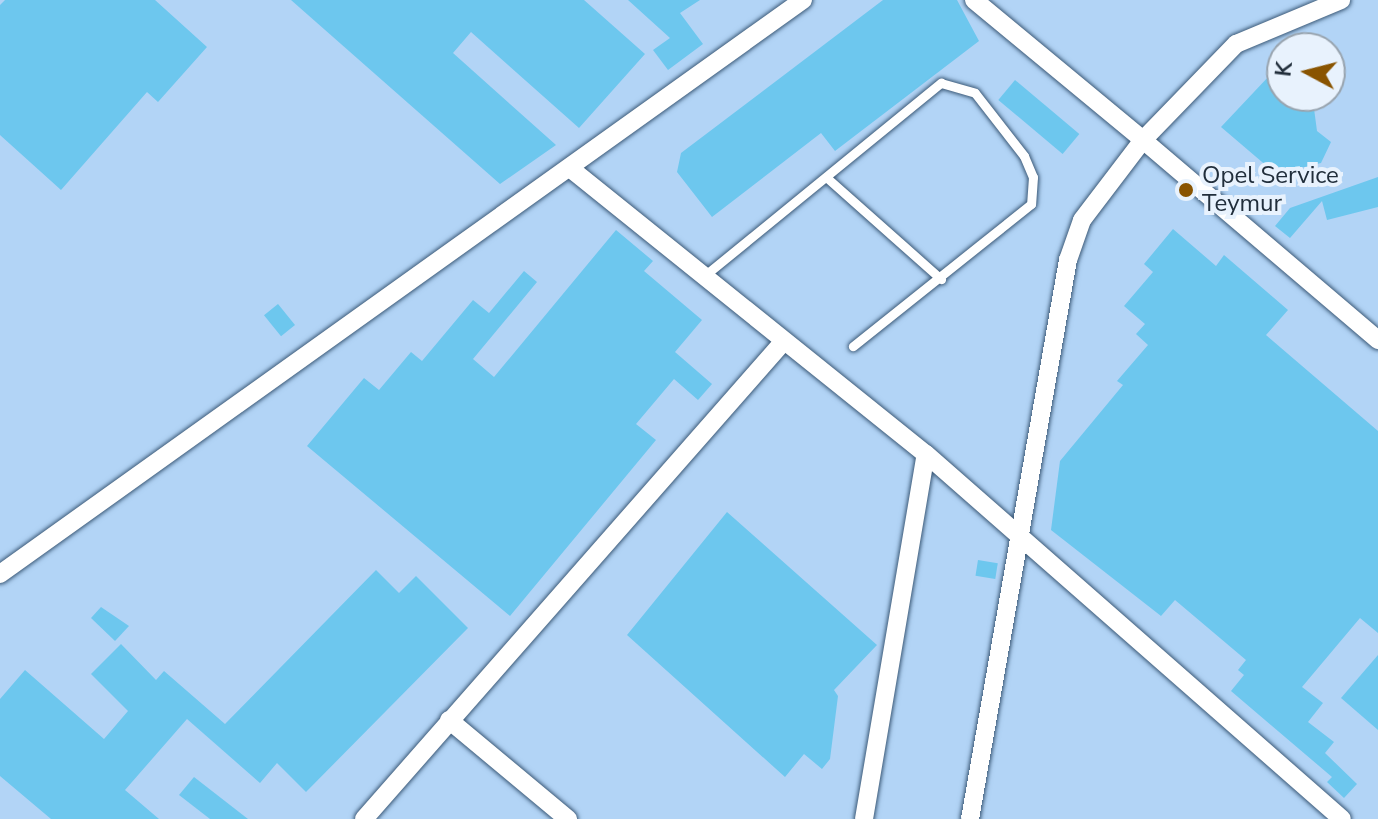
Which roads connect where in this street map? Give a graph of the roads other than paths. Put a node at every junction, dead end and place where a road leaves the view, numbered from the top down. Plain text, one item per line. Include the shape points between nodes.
1 (803, 0) edge
2 (974, 0) edge
3 (1341, 0) edge
4 (1143, 140) junction
5 (571, 169) junction
6 (826, 177) junction
7 (704, 276) junction
8 (941, 279) junction
9 (1378, 340) edge
10 (784, 341) junction
11 (853, 346) dead end
12 (926, 454) junction
13 (1019, 534) junction
14 (0, 574) edge
15 (449, 720) junction
16 (364, 819) edge
17 (568, 819) edge
18 (864, 819) edge
19 (970, 819) edge
20 (1342, 819) edge

1 - 5 street
2 - 4 street
3 - 4 street via 1236,44
4 - 9 street
4 - 13 street via 1082,220 1068,260
5 - 7 street
5 - 14 street
6 - 7 lane
6 - 8 lane
6 - 8 lane via 941,83 975,93 1024,156 1033,177 1031,204
7 - 10 street
8 - 11 lane
10 - 12 street
10 - 15 street
12 - 13 street
12 - 18 street
13 - 19 street
13 - 20 street
15 - 16 street
15 - 17 street

